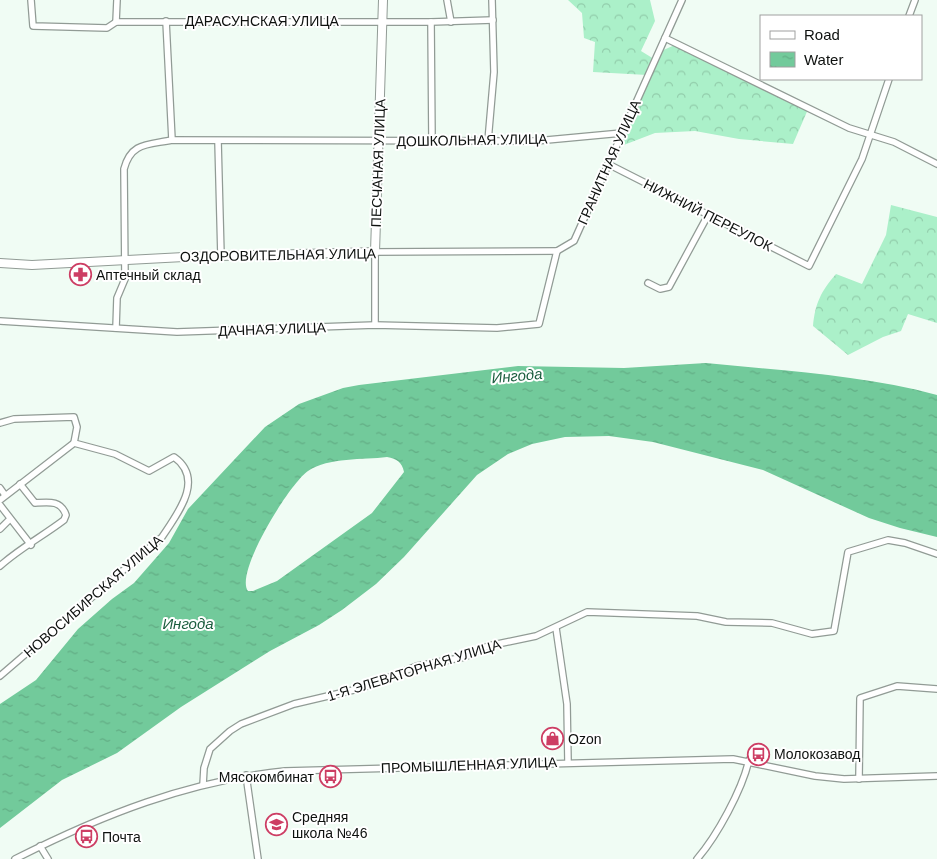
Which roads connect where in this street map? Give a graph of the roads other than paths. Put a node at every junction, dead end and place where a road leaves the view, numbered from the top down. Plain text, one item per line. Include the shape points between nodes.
1 (30, 0) edge
2 (116, 0) edge
3 (383, 0) edge
4 (448, 0) edge
5 (492, 0) edge
6 (682, 0) edge
7 (914, 0) edge
8 (909, 15) edge
9 (493, 20) junction
10 (166, 21) junction
11 (116, 22) junction
12 (382, 22) junction
13 (431, 22) junction
14 (451, 22) junction
15 (665, 38) junction
16 (889, 80) edge
17 (622, 133) junction
18 (870, 136) junction
19 (172, 140) junction
20 (218, 141) junction
21 (380, 141) junction
22 (488, 141) junction
23 (432, 142) junction
24 (608, 164) junction
25 (937, 164) edge
26 (708, 215) junction
27 (557, 251) junction
28 (376, 252) junction
29 (221, 256) junction
30 (124, 260) junction
31 (0, 263) edge
32 (648, 283) dead end
33 (0, 321) edge
34 (375, 325) junction
35 (116, 328) junction
36 (0, 423) edge
37 (74, 443) junction
38 (20, 484) junction
39 (0, 488) edge
40 (3, 498) edge
41 (0, 505) edge
42 (10, 519) junction
43 (0, 529) edge
44 (31, 545) junction
45 (937, 554) edge
46 (0, 565) edge
47 (556, 628) junction
48 (0, 676) edge
49 (937, 689) edge
50 (749, 760) junction
51 (568, 762) junction
52 (246, 775) junction
53 (937, 776) edge
54 (859, 779) junction
55 (203, 785) junction
56 (40, 846) junction
57 (15, 859) edge
58 (48, 859) edge
59 (258, 859) edge
60 (697, 859) edge

1 - 11 street, ДАРАСУНСКАЯ УЛИЦА via 33,26 107,28
2 - 11 street
3 - 12 street, ПЕСЧАНАЯ УЛИЦА
4 - 14 street
5 - 9 street
6 - 15 street, ГРАНИТНАЯ УЛИЦА
7 - 8 street
9 - 14 street, ДАРАСУНСКАЯ УЛИЦА
9 - 22 street via 494,72
10 - 11 street, ДАРАСУНСКАЯ УЛИЦА
10 - 12 street, ДАРАСУНСКАЯ УЛИЦА
10 - 19 street
12 - 13 street, ДАРАСУНСКАЯ УЛИЦА
12 - 21 street, ПЕСЧАНАЯ УЛИЦА
13 - 14 street, ДАРАСУНСКАЯ УЛИЦА
13 - 23 street
15 - 17 street, ГРАНИТНАЯ УЛИЦА
15 - 18 street
16 - 18 street
17 - 22 street, ДОШКОЛЬНАЯ УЛИЦА via 536,142
17 - 24 street, ГРАНИТНАЯ УЛИЦА
18 - 25 street via 894,142
18 - 26 street, НИЖНИЙ ПЕРЕУЛОК via 862,159 809,266
19 - 20 street, ДОШКОЛЬНАЯ УЛИЦА
19 - 30 street, ДОШКОЛЬНАЯ УЛИЦА via 137,147 128,156 124,169
20 - 21 street, ДОШКОЛЬНАЯ УЛИЦА
20 - 29 street
21 - 23 street, ДОШКОЛЬНАЯ УЛИЦА
21 - 28 street, ПЕСЧАНАЯ УЛИЦА
22 - 23 street, ДОШКОЛЬНАЯ УЛИЦА
24 - 26 street, НИЖНИЙ ПЕРЕУЛОК
24 - 27 street, ГРАНИТНАЯ УЛИЦА via 574,241
26 - 32 street via 669,286 660,289
27 - 28 street, ОЗДОРОВИТЕЛЬНАЯ УЛИЦА
27 - 34 street, ДАЧНАЯ УЛИЦА via 539,324 497,328
28 - 29 street, ОЗДОРОВИТЕЛЬНАЯ УЛИЦА
28 - 34 street, ПЕСЧАНАЯ УЛИЦА
29 - 30 street, ОЗДОРОВИТЕЛЬНАЯ УЛИЦА
30 - 31 street, ОЗДОРОВИТЕЛЬНАЯ УЛИЦА via 32,265
30 - 35 street, ДОШКОЛЬНАЯ УЛИЦА via 125,280 117,298
33 - 35 street, ДАЧНАЯ УЛИЦА
34 - 35 street, ДАЧНАЯ УЛИЦА via 177,332
36 - 37 street via 14,419 71,416 77,427
37 - 38 street
37 - 48 street, НОВОСИБИРСКАЯ УЛИЦА via 115,454 149,471 174,457 184,464 190,483 179,511 162,537
38 - 40 street
38 - 44 street via 36,503 51,501 64,509 66,515
39 - 40 street
41 - 42 street
42 - 43 street
42 - 44 street
44 - 46 street via 18,550
45 - 47 street, 1-Я ЭЛЕВАТОРНАЯ УЛИЦА via 905,542 888,540 848,552 834,631 812,634 772,623 726,622 697,616 639,612 587,612
47 - 51 street via 567,704
47 - 55 street, 1-Я ЭЛЕВАТОРНАЯ УЛИЦА via 536,636 488,646 466,657 416,666 344,693 294,704 241,724 210,749
49 - 54 street via 897,686 860,698
50 - 51 street, ПРОМЫШЛЕННАЯ УЛИЦА
50 - 54 street, ПРОМЫШЛЕННАЯ УЛИЦА via 815,776
50 - 60 street via 743,780 706,849
51 - 52 street, ПРОМЫШЛЕННАЯ УЛИЦА via 320,769
52 - 55 street, ПРОМЫШЛЕННАЯ УЛИЦА
52 - 59 street
53 - 54 street, ПРОМЫШЛЕННАЯ УЛИЦА
55 - 56 street, ПРОМЫШЛЕННАЯ УЛИЦА via 126,808
56 - 57 street, ПРОМЫШЛЕННАЯ УЛИЦА
56 - 58 street

